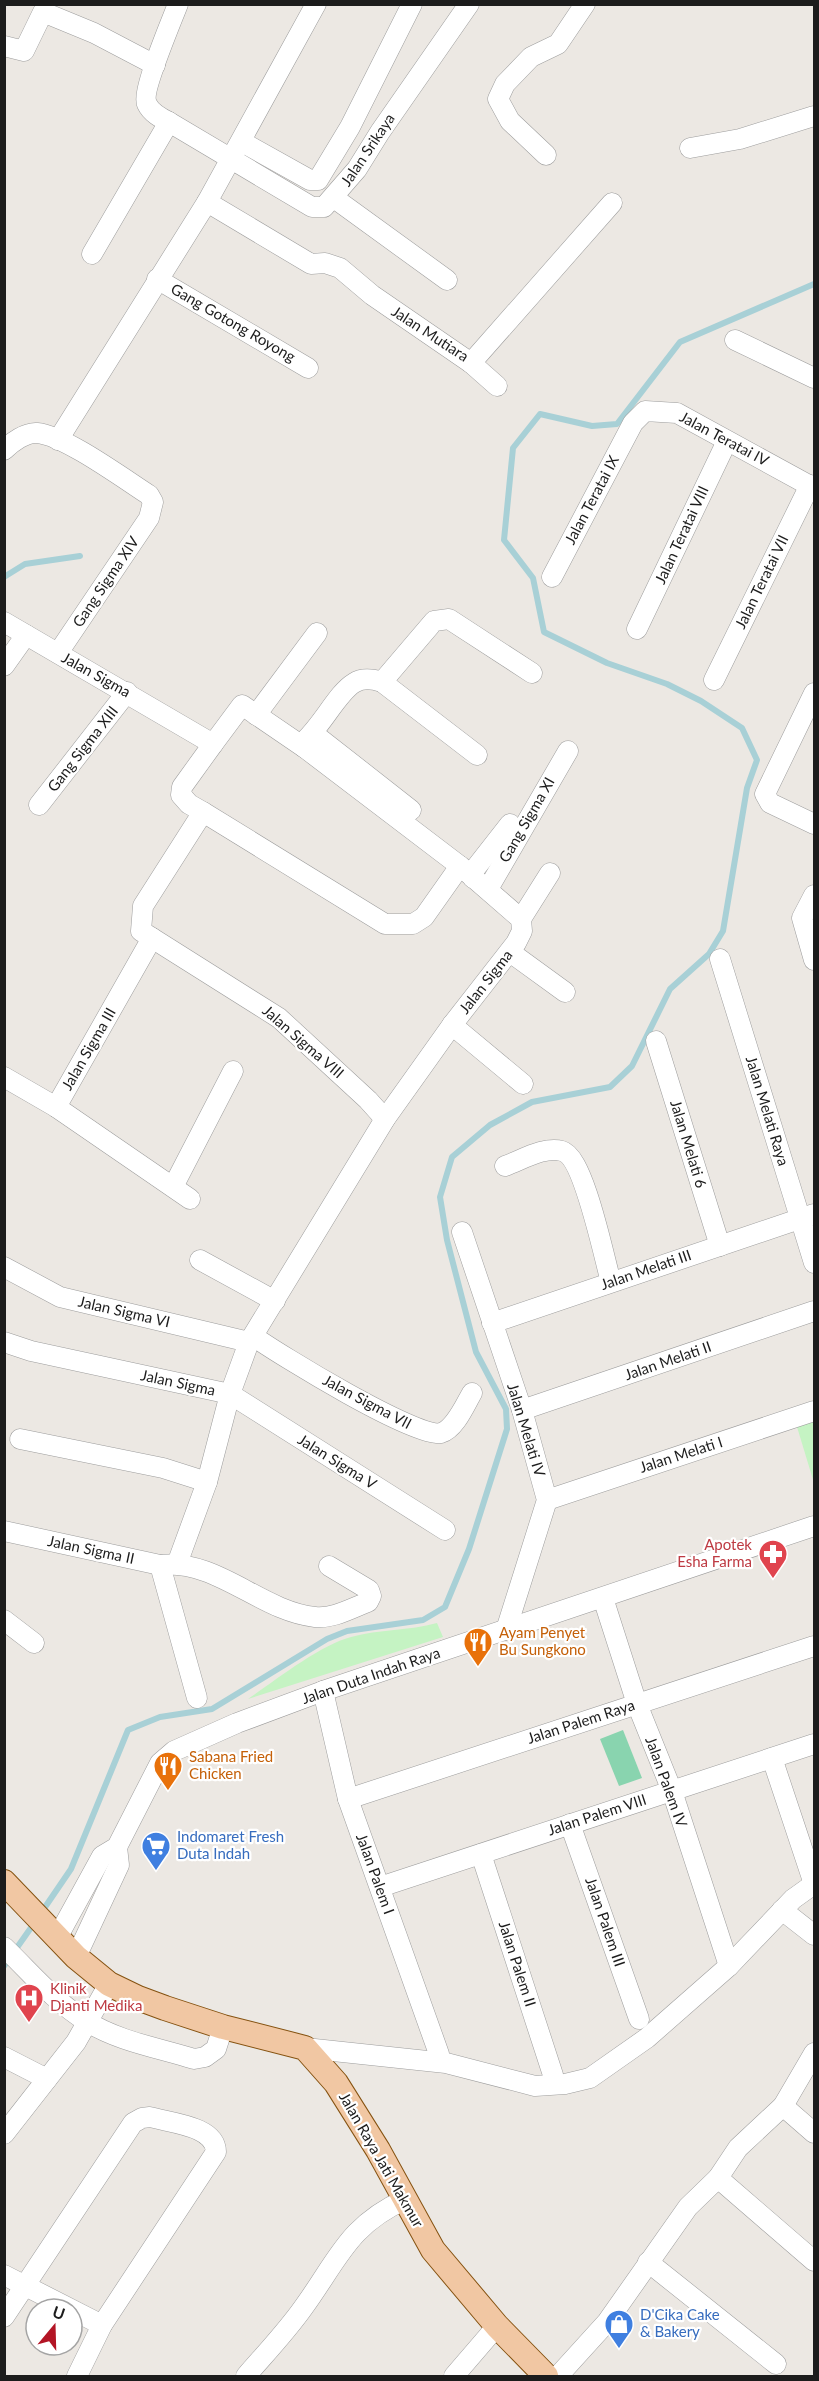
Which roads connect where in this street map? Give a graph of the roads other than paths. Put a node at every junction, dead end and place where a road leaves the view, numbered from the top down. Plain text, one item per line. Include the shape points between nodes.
1 (178, 4) edge
2 (316, 4) edge
3 (412, 4) edge
4 (469, 4) edge
5 (585, 4) edge
6 (4, 46) edge
7 (155, 65) junction
8 (814, 116) edge
9 (169, 122) junction
10 (242, 142) junction
11 (690, 148) dead end
12 (546, 155) dead end
13 (231, 160) junction
14 (334, 198) junction
15 (207, 202) junction
16 (612, 203) dead end
17 (92, 254) dead end
18 (157, 279) junction
19 (447, 280) dead end
20 (735, 340) dead end
21 (471, 363) junction
22 (308, 368) dead end
23 (814, 378) edge
24 (497, 386) dead end
25 (633, 423) joint
26 (58, 440) junction
27 (727, 441) junction
28 (4, 450) edge
29 (812, 486) edge
30 (552, 577) dead end
31 (4, 622) edge
32 (637, 629) dead end
33 (317, 633) dead end
34 (26, 635) junction
35 (58, 653) junction
36 (4, 666) edge
37 (532, 673) dead end
38 (714, 680) dead end
39 (382, 682) junction
40 (127, 692) junction
41 (814, 693) edge
42 (256, 716) junction
43 (309, 741) junction
44 (213, 744) junction
45 (568, 751) dead end
46 (477, 755) dead end
47 (39, 805) dead end
48 (411, 810) dead end
49 (203, 812) junction
50 (510, 824) dead end
51 (814, 824) edge
52 (550, 873) dead end
53 (474, 878) junction
54 (814, 895) edge
55 (521, 919) junction
56 (809, 931) edge
57 (152, 938) junction
58 (510, 952) junction
59 (720, 959) dead end
60 (814, 960) edge
61 (566, 992) dead end
62 (452, 1025) junction
63 (656, 1041) dead end
64 (233, 1071) dead end
65 (4, 1077) edge
66 (524, 1084) dead end
67 (56, 1107) junction
68 (385, 1119) junction
69 (505, 1166) dead end
70 (174, 1185) junction
71 (190, 1199) dead end
72 (808, 1216) edge
73 (462, 1232) dead end
74 (720, 1246) junction
75 (200, 1260) dead end
76 (814, 1263) edge
77 (4, 1267) edge
78 (611, 1282) junction
79 (275, 1301) junction
80 (814, 1311) edge
81 (492, 1323) junction
82 (251, 1339) junction
83 (4, 1342) edge
84 (230, 1394) junction
85 (472, 1394) dead end
86 (522, 1410) junction
87 (814, 1411) edge
88 (20, 1439) dead end
89 (207, 1482) junction
90 (547, 1500) junction
91 (814, 1526) edge
92 (445, 1530) dead end
93 (4, 1531) edge
94 (169, 1564) junction
95 (329, 1566) dead end
96 (603, 1598) junction
97 (4, 1620) edge
98 (506, 1630) junction
99 (34, 1643) dead end
100 (814, 1646) edge
101 (194, 1690) dead end
102 (322, 1691) junction
103 (637, 1704) junction
104 (814, 1744) edge
105 (772, 1758) junction
106 (672, 1791) junction
107 (348, 1799) junction
108 (570, 1824) junction
109 (117, 1847) junction
110 (481, 1854) junction
111 (814, 1884) edge
112 (380, 1887) junction
113 (11, 1894) edge
114 (786, 1913) junction
115 (49, 1931) junction
116 (814, 1935) edge
117 (9, 1952) edge
118 (76, 1957) junction
119 (729, 1966) junction
120 (109, 1983) junction
121 (639, 2019) dead end
122 (87, 2022) junction
123 (223, 2027) junction
124 (305, 2048) junction
125 (814, 2053) edge
126 (439, 2054) dead end
127 (4, 2057) edge
128 (553, 2075) dead end
129 (47, 2079) junction
130 (783, 2106) junction
131 (814, 2133) edge
132 (4, 2134) edge
133 (718, 2178) junction
134 (406, 2199) junction
135 (814, 2261) edge
136 (648, 2262) junction
137 (4, 2275) edge
138 (26, 2284) junction
139 (4, 2317) edge
140 (102, 2325) junction
141 (497, 2326) junction
142 (776, 2364) dead end
143 (77, 2376) edge
144 (246, 2376) edge
145 (454, 2376) edge
146 (546, 2376) edge
147 (558, 2376) edge

1 - 7 street
2 - 10 street
3 - 10 street via 318,180 310,180
4 - 14 street, Jalan Srikaya
5 - 12 street via 558,44 531,57 505,84 498,99 510,121
6 - 7 street via 24,51 43,12
7 - 9 street, Jalan Srikaya via 147,104
8 - 11 street via 740,139
9 - 13 street, Jalan Srikaya
9 - 17 street
10 - 13 street
13 - 14 street, Jalan Srikaya via 312,207 324,207
13 - 15 street
14 - 19 street
15 - 18 street
15 - 21 street, Jalan Mutiara via 311,264 340,268 372,295
16 - 21 street, Jalan Mutiara
18 - 22 street, Gang Gotong Royong
18 - 26 street
20 - 23 street
21 - 24 street
25 - 27 street, Jalan Teratai IV via 645,411 677,413
25 - 30 street, Jalan Teratai IX
26 - 28 street via 36,433 13,441
26 - 35 street, Gang Sigma XIV via 149,495 153,502
27 - 29 street, Jalan Teratai IV
27 - 32 street, Jalan Teratai VIII
29 - 38 street, Jalan Teratai VII
31 - 34 street, Jalan Sigma
33 - 42 street
34 - 35 street, Jalan Sigma
34 - 36 street
35 - 40 street, Jalan Sigma
37 - 39 street via 443,618 434,621
39 - 43 street via 367,679 354,683
39 - 46 street
40 - 44 street, Jalan Sigma
40 - 47 street, Gang Sigma XIII
41 - 51 street via 765,794 770,803
42 - 43 street
42 - 44 street via 242,705
43 - 48 street
43 - 53 street
44 - 49 street via 182,787 181,795
45 - 53 street, Gang Sigma XI
49 - 53 street via 385,924 413,924
49 - 57 street via 143,906 141,931
50 - 53 street via 474,870
52 - 55 street, Jalan Sigma
53 - 55 street
54 - 56 street via 802,918
55 - 58 street, Jalan Sigma via 522,931
56 - 60 street
57 - 67 street, Jalan Sigma III
57 - 68 street, Jalan Sigma VIII via 279,1017
58 - 61 street
58 - 62 street, Jalan Sigma
59 - 72 street, Jalan Melati Raya
62 - 66 street
62 - 68 street, Jalan Sigma
63 - 74 street, Jalan Melati 6
64 - 70 street
65 - 67 street, Jalan Sigma III
67 - 70 street
68 - 79 street, Jalan Sigma
69 - 78 street via 544,1151 568,1153 580,1173
70 - 71 street
72 - 74 street, Jalan Melati III
72 - 76 street, Jalan Melati Raya
73 - 81 street, Jalan Melati IV
74 - 78 street, Jalan Melati III
75 - 79 street
77 - 82 street, Jalan Sigma VI via 60,1297
78 - 81 street, Jalan Melati III
79 - 82 street, Jalan Sigma
80 - 86 street, Jalan Melati II
81 - 86 street, Jalan Melati IV
82 - 84 street, Jalan Sigma
82 - 85 street, Jalan Sigma VII via 387,1414 430,1433 442,1433 449,1428
83 - 84 street, Jalan Sigma
84 - 89 street
84 - 92 street, Jalan Sigma V
86 - 90 street, Jalan Melati IV
87 - 90 street, Jalan Melati I
88 - 89 street via 163,1467
89 - 94 street
90 - 98 street
91 - 96 street, Jalan Duta Indah Raya
93 - 94 street, Jalan Sigma II
94 - 95 street, Jalan Sigma II via 197,1567 291,1611 316,1617 368,1602 369,1590
94 - 101 street
96 - 98 street, Jalan Duta Indah Raya
96 - 103 street, Jalan Palem IV
97 - 99 street
98 - 102 street, Jalan Duta Indah Raya
100 - 103 street, Jalan Palem Raya
102 - 107 street, Jalan Palem I
102 - 109 street, Jalan Duta Indah Raya via 174,1751 160,1763
103 - 106 street, Jalan Palem IV
103 - 107 street, Jalan Palem Raya
104 - 105 street, Jalan Palem VIII
105 - 106 street, Jalan Palem VIII
105 - 111 street
106 - 108 street, Jalan Palem VIII
106 - 119 street, Jalan Palem IV
107 - 112 street, Jalan Palem I
108 - 110 street, Jalan Palem VIII
108 - 121 street, Jalan Palem III
109 - 115 street, Jalan Duta Indah Raya via 102,1856
109 - 118 street, Jalan Duta Indah Raya via 119,1865
110 - 112 street, Jalan Palem VIII
110 - 128 street, Jalan Palem II
111 - 114 street
112 - 126 street, Jalan Palem I
113 - 115 main road
114 - 116 street
114 - 119 street
115 - 118 main road
117 - 122 street via 44,1989
118 - 120 main road
119 - 124 street via 625,2055 590,2078 565,2084 535,2086 446,2064
120 - 122 street
120 - 123 main road via 138,1998
122 - 123 street via 194,2059 216,2049
122 - 129 street
123 - 124 main road
124 - 134 main road, Jalan Raya Jati Makmur via 336,2083
125 - 130 street
127 - 129 street
129 - 132 street
130 - 131 street
130 - 133 street via 738,2148
133 - 135 street
133 - 136 street via 688,2207
134 - 141 main road, Jalan Raya Jati Makmur via 433,2250
134 - 144 street via 379,2211 359,2229 301,2311
136 - 142 street
136 - 147 street via 606,2322
137 - 138 street
138 - 139 street
138 - 140 street
138 - 140 street via 133,2123 150,2117 209,2134 216,2152
140 - 143 street
141 - 145 street
141 - 146 main road, Jalan Raya Jati Makmur

